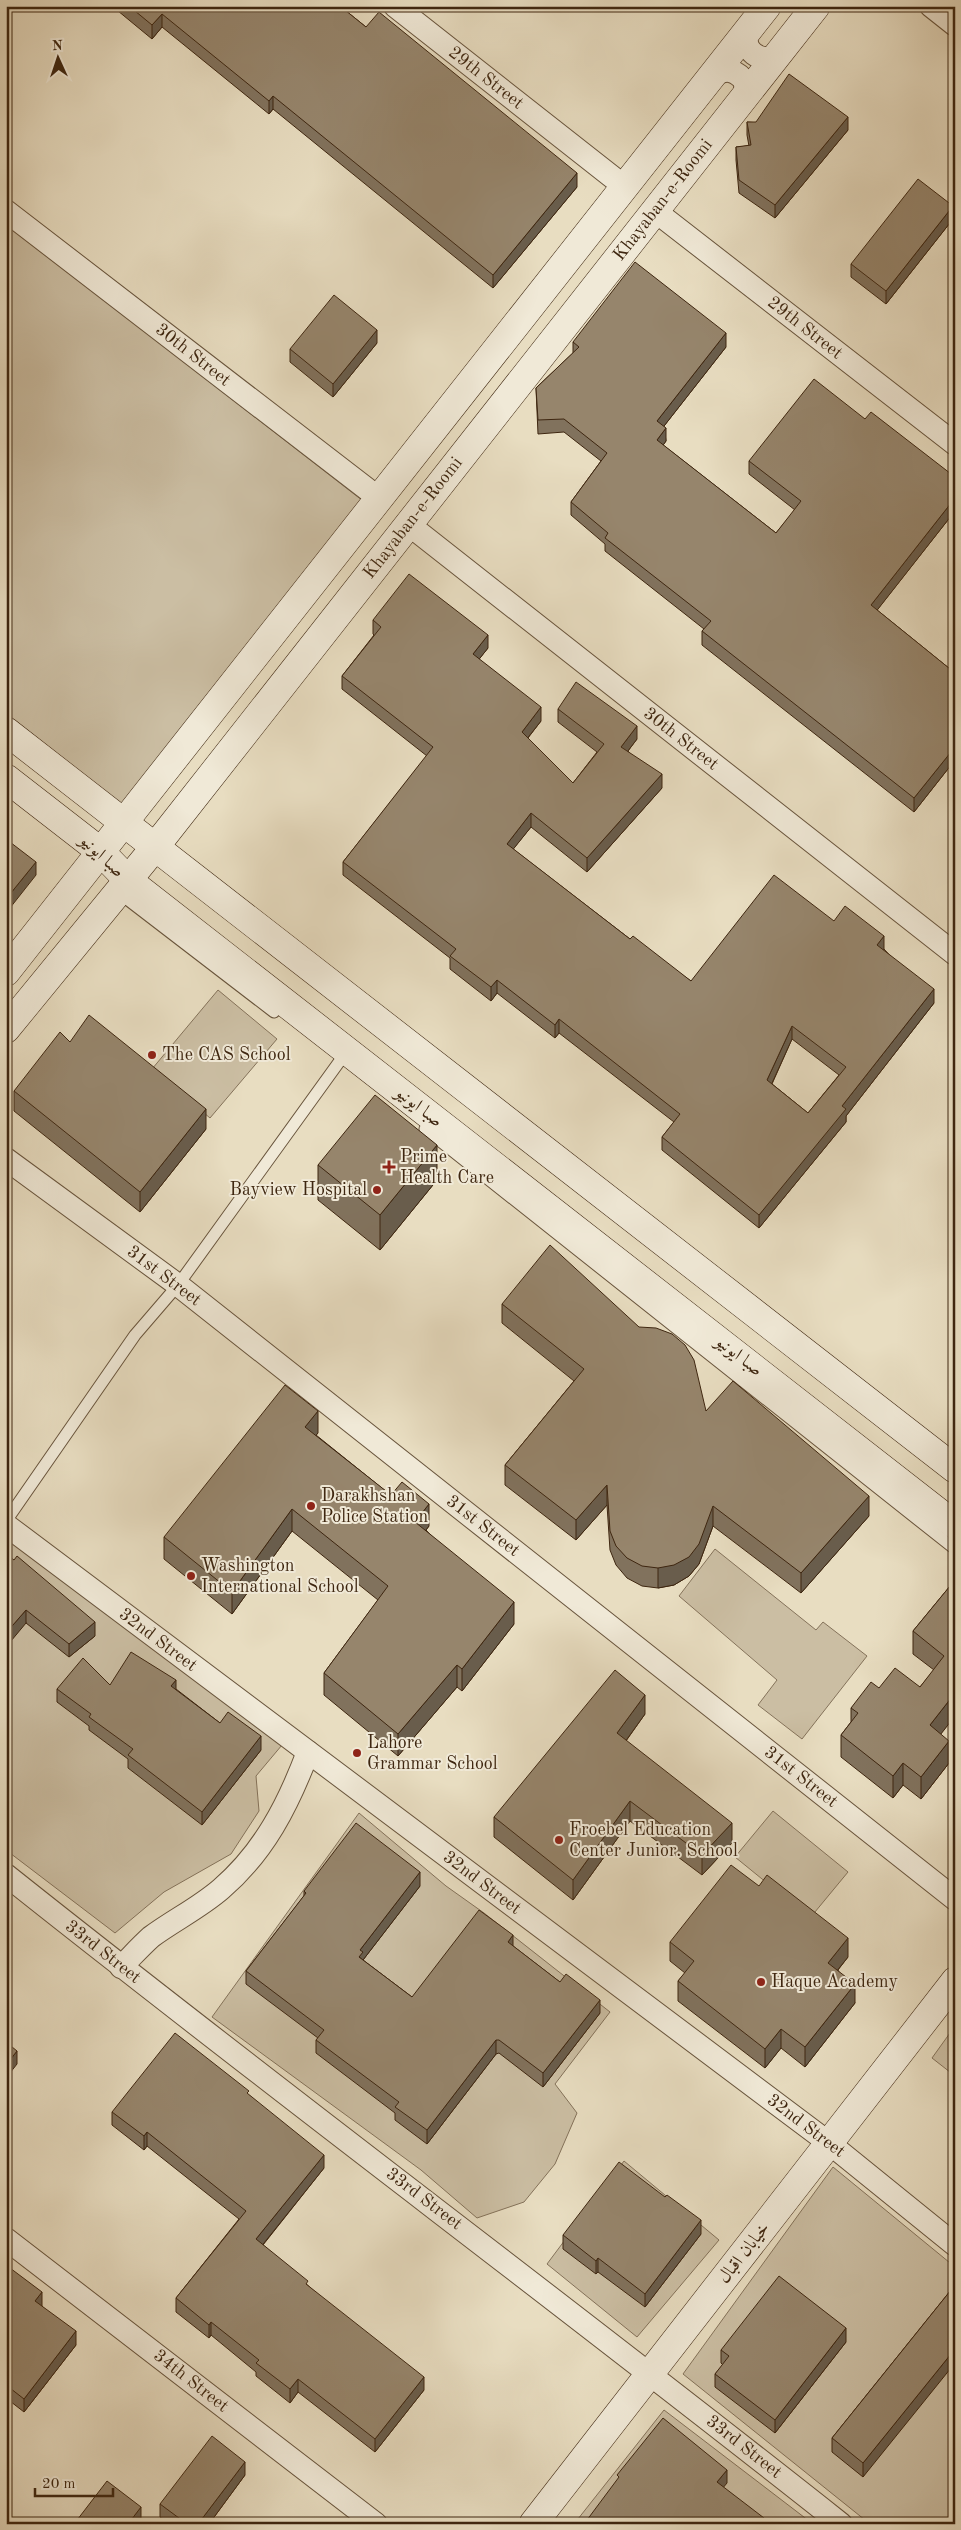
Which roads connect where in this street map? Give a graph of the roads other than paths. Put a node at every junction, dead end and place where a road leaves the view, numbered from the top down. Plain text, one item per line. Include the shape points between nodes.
1 (394, 6) edge
2 (767, 6) edge
3 (816, 6) edge
4 (931, 6) edge
5 (955, 25) edge
6 (747, 32) junction
7 (777, 56) junction
8 (714, 75) junction
9 (747, 94) junction
10 (625, 187) junction
11 (6, 211) edge
12 (655, 211) junction
13 (955, 444) edge
14 (380, 499) junction
15 (408, 524) junction
16 (6, 731) edge
17 (6, 778) edge
18 (123, 822) junction
19 (156, 847) junction
20 (100, 851) junction
21 (124, 887) junction
22 (955, 954) edge
23 (6, 972) edge
24 (284, 1019) dead end
25 (6, 1029) edge
26 (341, 1059) junction
27 (418, 1123) dead end
28 (6, 1159) edge
29 (178, 1285) junction
30 (955, 1469) edge
31 (6, 1521) edge
32 (6, 1525) edge
33 (955, 1525) edge
34 (955, 1549) edge
35 (308, 1752) junction
36 (6, 1875) edge
37 (955, 1899) edge
38 (121, 1967) junction
39 (955, 1981) edge
40 (829, 2143) junction
41 (6, 2239) edge
42 (955, 2245) edge
43 (650, 2373) junction
44 (376, 2524) edge
45 (533, 2524) edge
46 (841, 2524) edge

1 - 10 street, 29th Street
2 - 6 street
3 - 7 street, Khayaban-e-Roomi
4 - 5 street
6 - 7 street via 747,44 754,54 765,59
6 - 8 street
7 - 9 street, Khayaban-e-Roomi
8 - 9 street via 720,71 734,72 744,80
8 - 10 street
9 - 12 street, Khayaban-e-Roomi
10 - 14 street
11 - 14 street, 30th Street
12 - 13 street, 29th Street
12 - 15 street, Khayaban-e-Roomi
14 - 18 street
15 - 19 street, Khayaban-e-Roomi
15 - 22 street, 30th Street
16 - 18 street
17 - 20 street, صبا ایونیو
18 - 19 street
18 - 20 street
19 - 21 street, Khayaban-e-Roomi
19 - 30 street
20 - 21 street, صبا ایونیو
20 - 23 street
21 - 24 lane
21 - 25 street, Khayaban-e-Roomi
21 - 26 street, صبا ایونیو
26 - 29 lane
26 - 33 street, صبا ایونیو
27 - 34 lane
28 - 29 street, 31st Street
29 - 31 lane via 135,1335
29 - 37 street, 31st Street
32 - 35 street, 32nd Street
35 - 38 street via 276,1825 254,1855 221,1889 190,1914 151,1937
35 - 40 street, 32nd Street
36 - 38 street, 33rd Street
38 - 43 street, 33rd Street
39 - 40 street, خیابان اقبال
40 - 42 street, 32nd Street
40 - 43 street, خیابان اقبال
41 - 44 street, 34th Street
43 - 45 street, خیابان اقبال
43 - 46 street, 33rd Street

